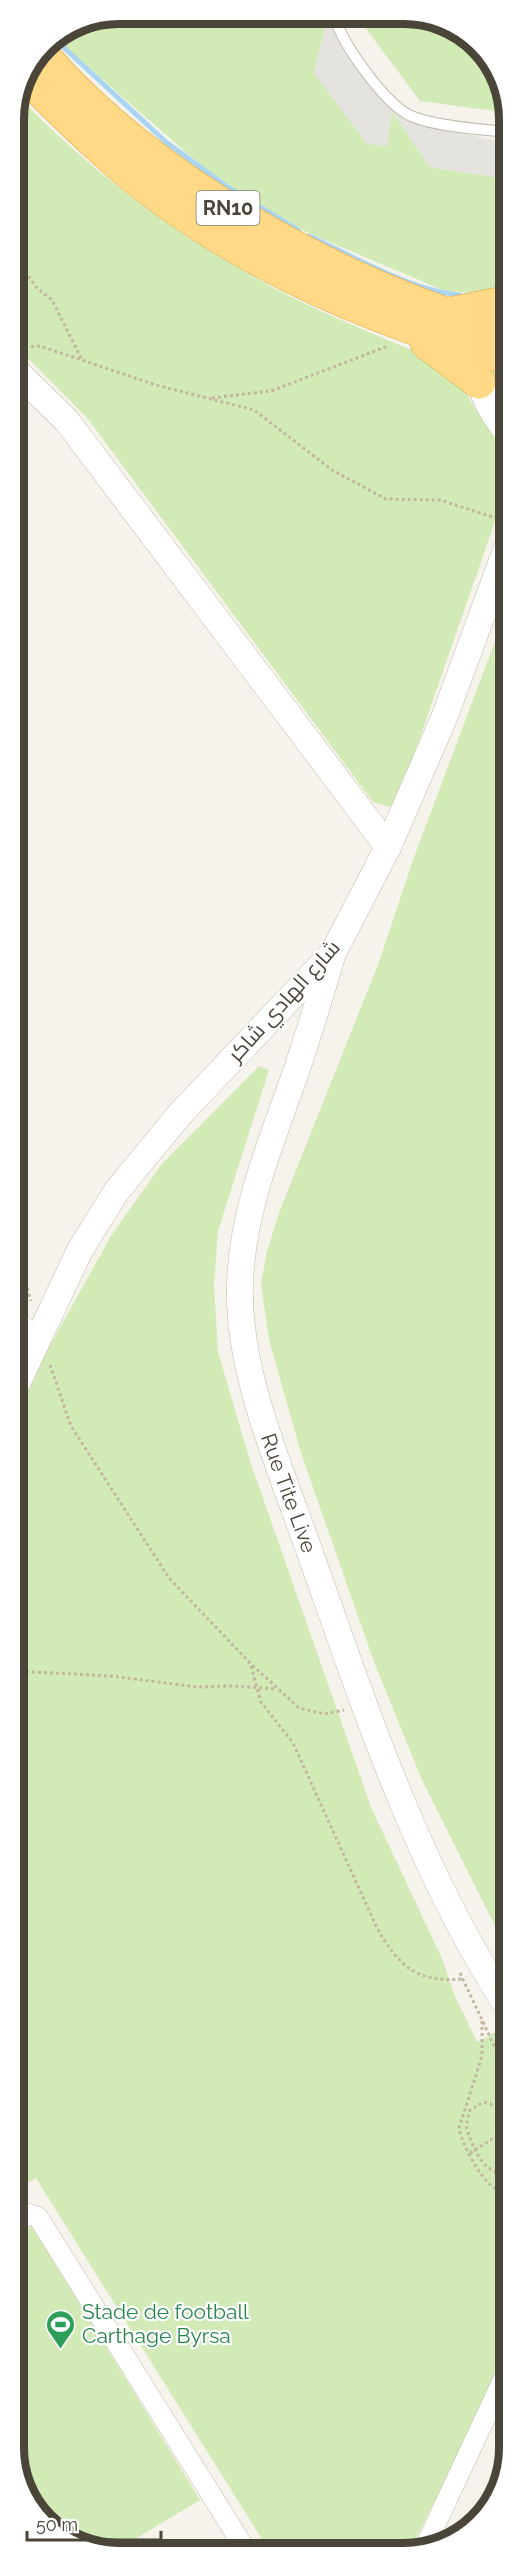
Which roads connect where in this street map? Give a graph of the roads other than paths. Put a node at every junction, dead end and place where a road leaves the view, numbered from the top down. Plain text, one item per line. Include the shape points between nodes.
1 (336, 24) edge
2 (41, 66) edge
3 (41, 66) edge
4 (499, 131) edge
5 (499, 305) edge
6 (447, 315) junction
7 (499, 318) edge
8 (405, 325) junction
9 (487, 336) edge
10 (499, 348) edge
11 (24, 379) edge
12 (479, 382) junction
13 (499, 422) edge
14 (499, 570) edge
15 (388, 847) junction
16 (333, 953) junction
17 (24, 1325) edge
18 (38, 1338) junction
19 (24, 1368) edge
20 (499, 1993) edge
21 (24, 2217) edge
22 (499, 2388) edge
23 (428, 2539) edge
24 (241, 2543) edge

1 - 4 lane via 361,64 406,114
2 - 6 highway, RN10 via 152,158 224,205 296,248
3 - 8 highway, RN10 via 138,181 207,228 280,270
5 - 6 highway
6 - 9 highway, RN10
7 - 9 street
8 - 9 highway, RN10
8 - 12 highway
9 - 10 highway, RN10
9 - 12 street
11 - 15 street via 67,421
12 - 13 street via 490,412
14 - 15 street, شارع الهادي شاكر via 444,718
15 - 16 street, شارع الهادي شاكر
16 - 18 street, شارع الهادي شاكر via 180,1114 122,1185 80,1250
16 - 20 street, Rue Tite Live via 253,1202 240,1282 244,1348 278,1464 364,1704 424,1856
17 - 18 street
18 - 19 street, شارع الهادي شاكر
21 - 24 street via 38,2217
22 - 23 street

